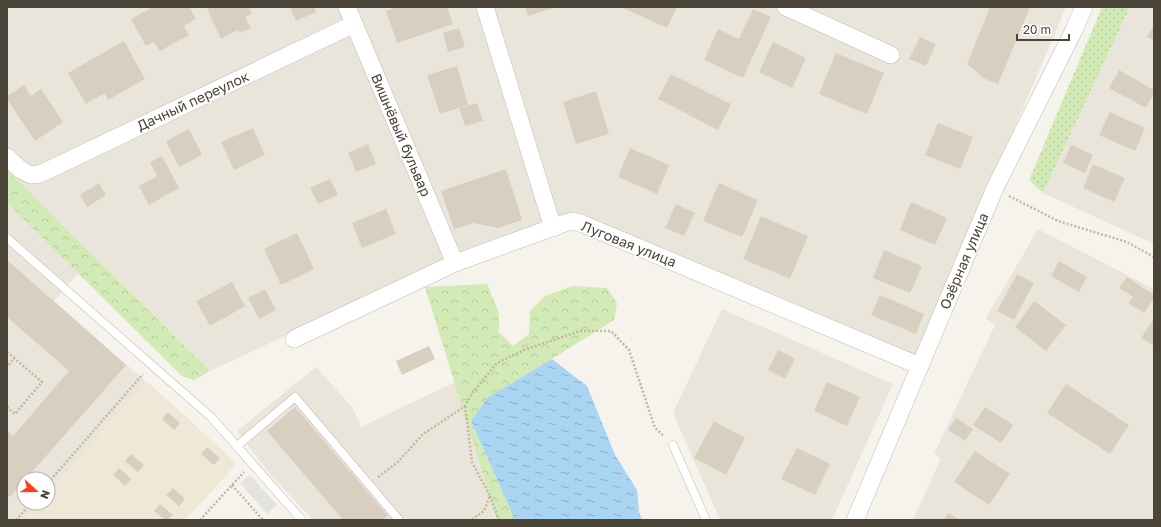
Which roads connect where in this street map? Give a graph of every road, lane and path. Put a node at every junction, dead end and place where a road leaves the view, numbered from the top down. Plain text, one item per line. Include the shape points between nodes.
1 (347, 7) edge
2 (485, 7) edge
3 (786, 7) edge
4 (1084, 7) edge
5 (354, 24) junction
6 (891, 56) dead end
7 (7, 157) edge
8 (995, 188) junction
9 (553, 228) junction
10 (7, 238) edge
11 (1154, 257) edge
12 (455, 263) junction
13 (294, 339) dead end
14 (7, 352) edge
15 (14, 358) junction
16 (920, 366) junction
17 (7, 367) edge
18 (141, 377) dead end
19 (464, 406) junction
20 (7, 407) edge
21 (673, 445) joint
22 (237, 446) junction
23 (56, 474) edge
24 (368, 484) junction
25 (490, 496) junction
26 (23, 511) edge
27 (16, 520) edge
28 (200, 520) edge
29 (263, 520) edge
30 (302, 520) edge
31 (399, 520) edge
32 (471, 520) edge
33 (499, 520) edge
34 (706, 520) edge
35 (855, 520) edge

1 - 5 street, Вишнёвый бульвар
2 - 9 street
3 - 6 street
4 - 8 street, Озёрная улица
5 - 7 street, Дачный переулок via 40,174 31,175 21,170
5 - 12 street, Вишнёвый бульвар
8 - 11 path via 1058,220 1127,242
8 - 16 street, Озёрная улица
9 - 12 street, Луговая улица
9 - 16 street, Луговая улица via 573,222 583,224
10 - 22 lane via 211,417
12 - 13 street, Луговая улица
14 - 15 path
15 - 17 path
15 - 20 path via 42,382 15,414
16 - 35 street, Озёрная улица
18 - 23 path
19 - 21 path via 496,364 524,350 580,331 611,331 629,350 655,428
19 - 24 path via 422,435 398,462
19 - 25 path via 472,462
21 - 34 lane
22 - 24 lane via 295,397
22 - 30 lane
24 - 31 lane
25 - 32 path via 484,511
25 - 33 path
26 - 27 path
28 - 29 path via 232,485

